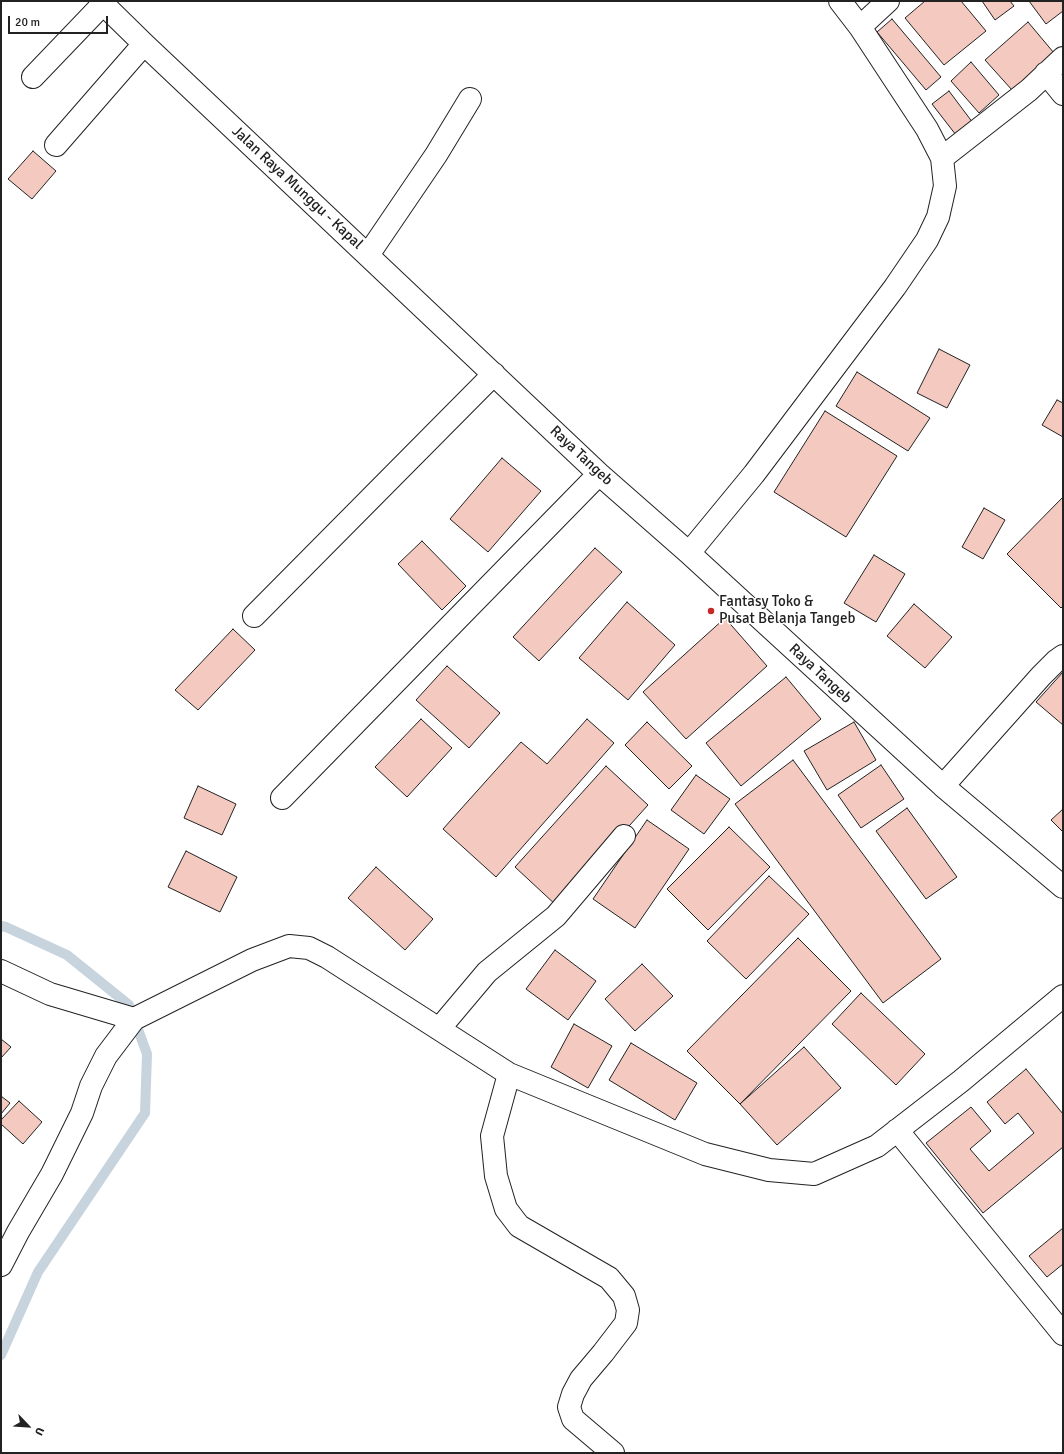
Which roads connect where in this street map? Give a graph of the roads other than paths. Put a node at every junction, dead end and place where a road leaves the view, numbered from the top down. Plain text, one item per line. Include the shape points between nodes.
1 (840, 1) edge
2 (888, 1) edge
3 (101, 3) edge
4 (860, 27) junction
5 (144, 44) junction
6 (1063, 58) edge
7 (1046, 72) junction
8 (33, 77) dead end
9 (1063, 94) edge
10 (470, 99) dead end
11 (56, 145) dead end
12 (942, 158) junction
13 (368, 255) junction
14 (494, 374) junction
15 (599, 474) junction
16 (689, 553) junction
17 (254, 616) dead end
18 (1063, 656) edge
19 (942, 786) junction
20 (282, 798) dead end
21 (624, 836) dead end
22 (1063, 887) edge
23 (1, 971) edge
24 (1063, 996) edge
25 (134, 1019) junction
26 (439, 1029) junction
27 (509, 1074) junction
28 (897, 1130) junction
29 (1, 1265) edge
30 (1063, 1334) edge
31 (614, 1453) edge

1 - 4 street
2 - 4 street
3 - 5 street, Jalan Raya Munggu - Kapal
3 - 8 street
4 - 12 street via 927,129
5 - 11 street
5 - 13 street, Jalan Raya Munggu - Kapal
6 - 7 street
7 - 9 street
7 - 12 street via 1029,90
10 - 13 street via 436,155
12 - 16 street via 945,186 938,217 924,246 754,474
13 - 14 street, Jalan Raya Munggu - Kapal
14 - 15 street, Raya Tangeb
14 - 17 street
15 - 16 street, Raya Tangeb
15 - 20 street
16 - 19 street, Raya Tangeb
18 - 19 street via 1041,676
19 - 22 street, Raya Tangeb
21 - 26 street via 556,916 487,972
23 - 25 street via 50,994
24 - 28 street via 961,1082
25 - 26 street via 235,967 289,946 309,948 327,957
25 - 29 street via 106,1056 52,1174
26 - 27 street
27 - 28 street via 705,1154 769,1170 814,1174 877,1146
27 - 31 street via 492,1136 496,1176 506,1209 519,1226 609,1278 624,1296 628,1310 626,1323 581,1379 569,1407 573,1419
28 - 30 street

